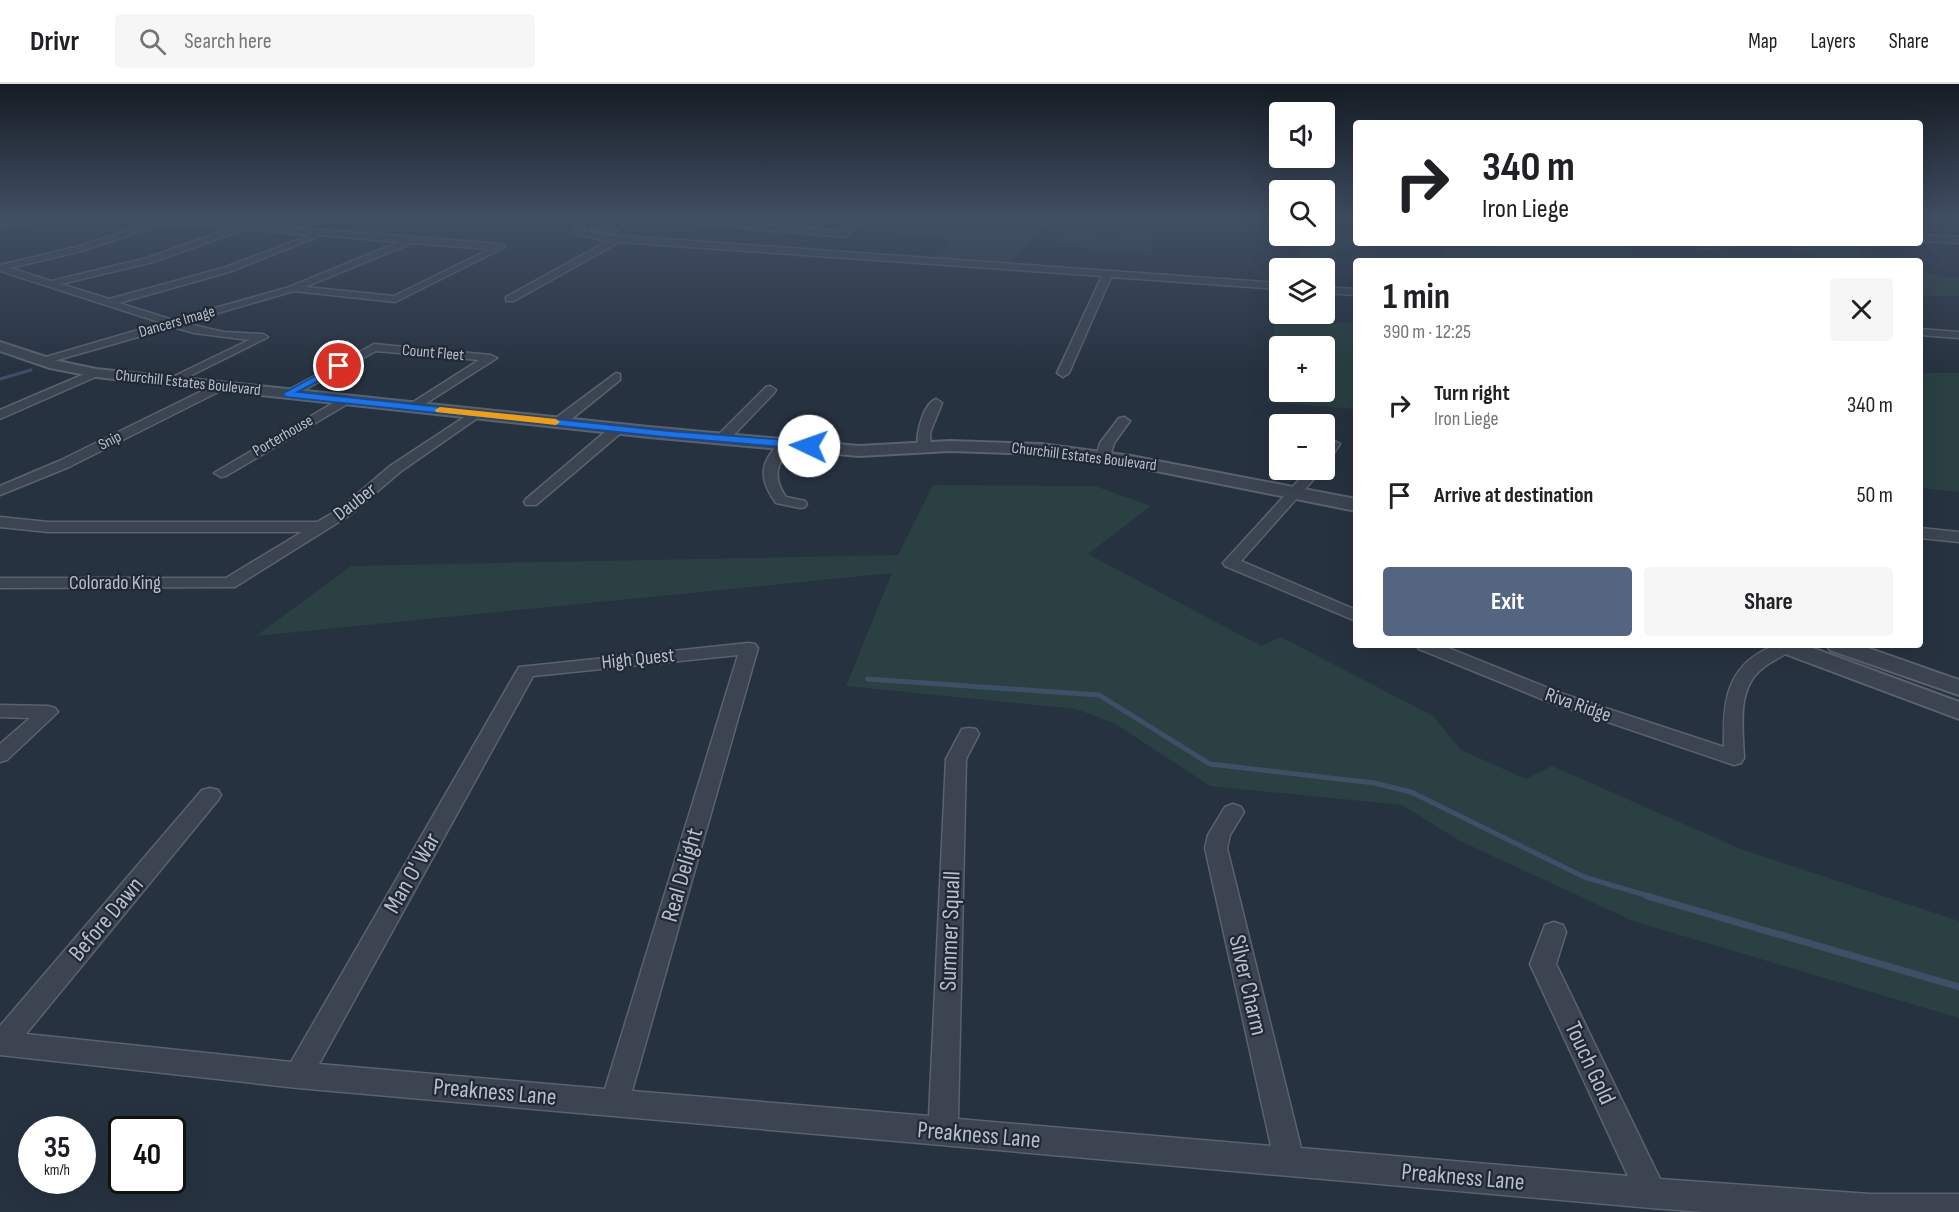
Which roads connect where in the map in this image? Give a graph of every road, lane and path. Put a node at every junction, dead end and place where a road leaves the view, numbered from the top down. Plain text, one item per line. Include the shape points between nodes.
1 (2, 269) edge
2 (115, 269) edge
3 (230, 269) edge
4 (341, 269) edge
5 (457, 269) edge
6 (565, 269) edge
7 (1036, 269) edge
8 (1107, 274) junction
9 (50, 285) junction
10 (1269, 285) edge
11 (292, 289) junction
12 (1335, 291) edge
13 (1353, 292) edge
14 (510, 300) dead end
15 (107, 303) junction
16 (172, 324) junction
17 (1923, 332) edge
18 (1959, 335) edge
19 (3, 349) edge
20 (43, 361) junction
21 (96, 373) junction
22 (1063, 373) dead end
23 (616, 377) dead end
24 (168, 382) junction
25 (218, 387) junction
26 (770, 390) dead end
27 (287, 394) junction
28 (345, 400) junction
29 (936, 403) dead end
30 (414, 407) junction
31 (475, 414) junction
32 (0, 415) edge
33 (1124, 421) dead end
34 (558, 423) junction
35 (617, 429) junction
36 (722, 439) junction
37 (924, 440) junction
38 (785, 444) junction
39 (1105, 450) junction
40 (1269, 469) edge
41 (220, 472) dead end
42 (1307, 480) edge
43 (1330, 480) edge
44 (1353, 488) edge
45 (0, 491) edge
46 (1296, 492) junction
47 (531, 502) dead end
48 (800, 504) dead end
49 (1353, 504) edge
50 (0, 522) edge
51 (321, 528) junction
52 (1923, 533) edge
53 (1959, 537) edge
54 (0, 583) edge
55 (229, 583) joint
56 (1353, 615) edge
57 (749, 648) joint
58 (1432, 648) edge
59 (1781, 648) edge
60 (1789, 648) edge
61 (1846, 648) edge
62 (526, 671) joint
63 (1959, 688) edge
64 (0, 711) edge
65 (1959, 711) edge
66 (969, 734) dead end
67 (0, 755) edge
68 (210, 795) dead end
69 (1233, 812) dead end
70 (1554, 932) dead end
71 (1, 1043) edge
72 (298, 1075) junction
73 (615, 1102) junction
74 (943, 1132) junction
75 (1290, 1162) junction
76 (1651, 1192) junction
77 (1959, 1209) edge

1 - 9 street
2 - 9 street
3 - 15 street
4 - 11 street, Dancers Image
5 - 11 street via 395,299
6 - 14 street
7 - 8 street
8 - 10 street
8 - 22 street
9 - 15 street
11 - 16 street, Dancers Image
12 - 13 street
15 - 16 street
16 - 20 street, Dancers Image
16 - 24 street via 214,334 263,337
17 - 18 street
19 - 20 street, Churchill Estates Boulevard
20 - 21 street, Churchill Estates Boulevard
21 - 24 street, Churchill Estates Boulevard
21 - 32 street
23 - 34 street
24 - 25 street, Churchill Estates Boulevard
25 - 27 street, Churchill Estates Boulevard
25 - 45 street, Snip via 64,464
26 - 36 street
27 - 28 street, Churchill Estates Boulevard
27 - 30 street, Count Fleet via 374,347 491,358
28 - 30 street, Churchill Estates Boulevard
28 - 41 street, Porterhouse
29 - 37 street
30 - 31 street, Churchill Estates Boulevard
31 - 34 street, Churchill Estates Boulevard
31 - 51 street, Dauber via 394,470
33 - 39 street
34 - 35 street, Churchill Estates Boulevard
35 - 36 street, Churchill Estates Boulevard
35 - 47 street
36 - 38 street, Churchill Estates Boulevard
37 - 38 street, Churchill Estates Boulevard via 859,451
37 - 39 street, Churchill Estates Boulevard
38 - 48 street via 770,464 769,481 781,500
39 - 40 street, Churchill Estates Boulevard
39 - 46 street, Churchill Estates Boulevard
42 - 46 street
43 - 44 street, Churchill Estates Boulevard
46 - 49 street, Churchill Estates Boulevard
46 - 56 street via 1231,563
50 - 51 street via 48,527
51 - 55 street, Dauber
52 - 53 street
54 - 55 street, Colorado King
57 - 62 street, High Quest
57 - 73 street, Real Delight
58 - 59 street, Riva Ridge via 1556,698 1734,758 1735,701 1740,684 1749,669
60 - 65 street
61 - 63 street
62 - 72 street, Man O' War
64 - 67 street via 48,712
66 - 74 street, Summer Squall via 956,759
68 - 71 street, Before Dawn
69 - 75 street, Silver Charm via 1216,848
70 - 76 street, Touch Gold via 1543,964
71 - 72 street, Preakness Lane
72 - 73 street, Preakness Lane
73 - 74 street, Preakness Lane
74 - 75 street, Preakness Lane
75 - 76 street, Preakness Lane
76 - 77 street, Preakness Lane via 1870,1209

